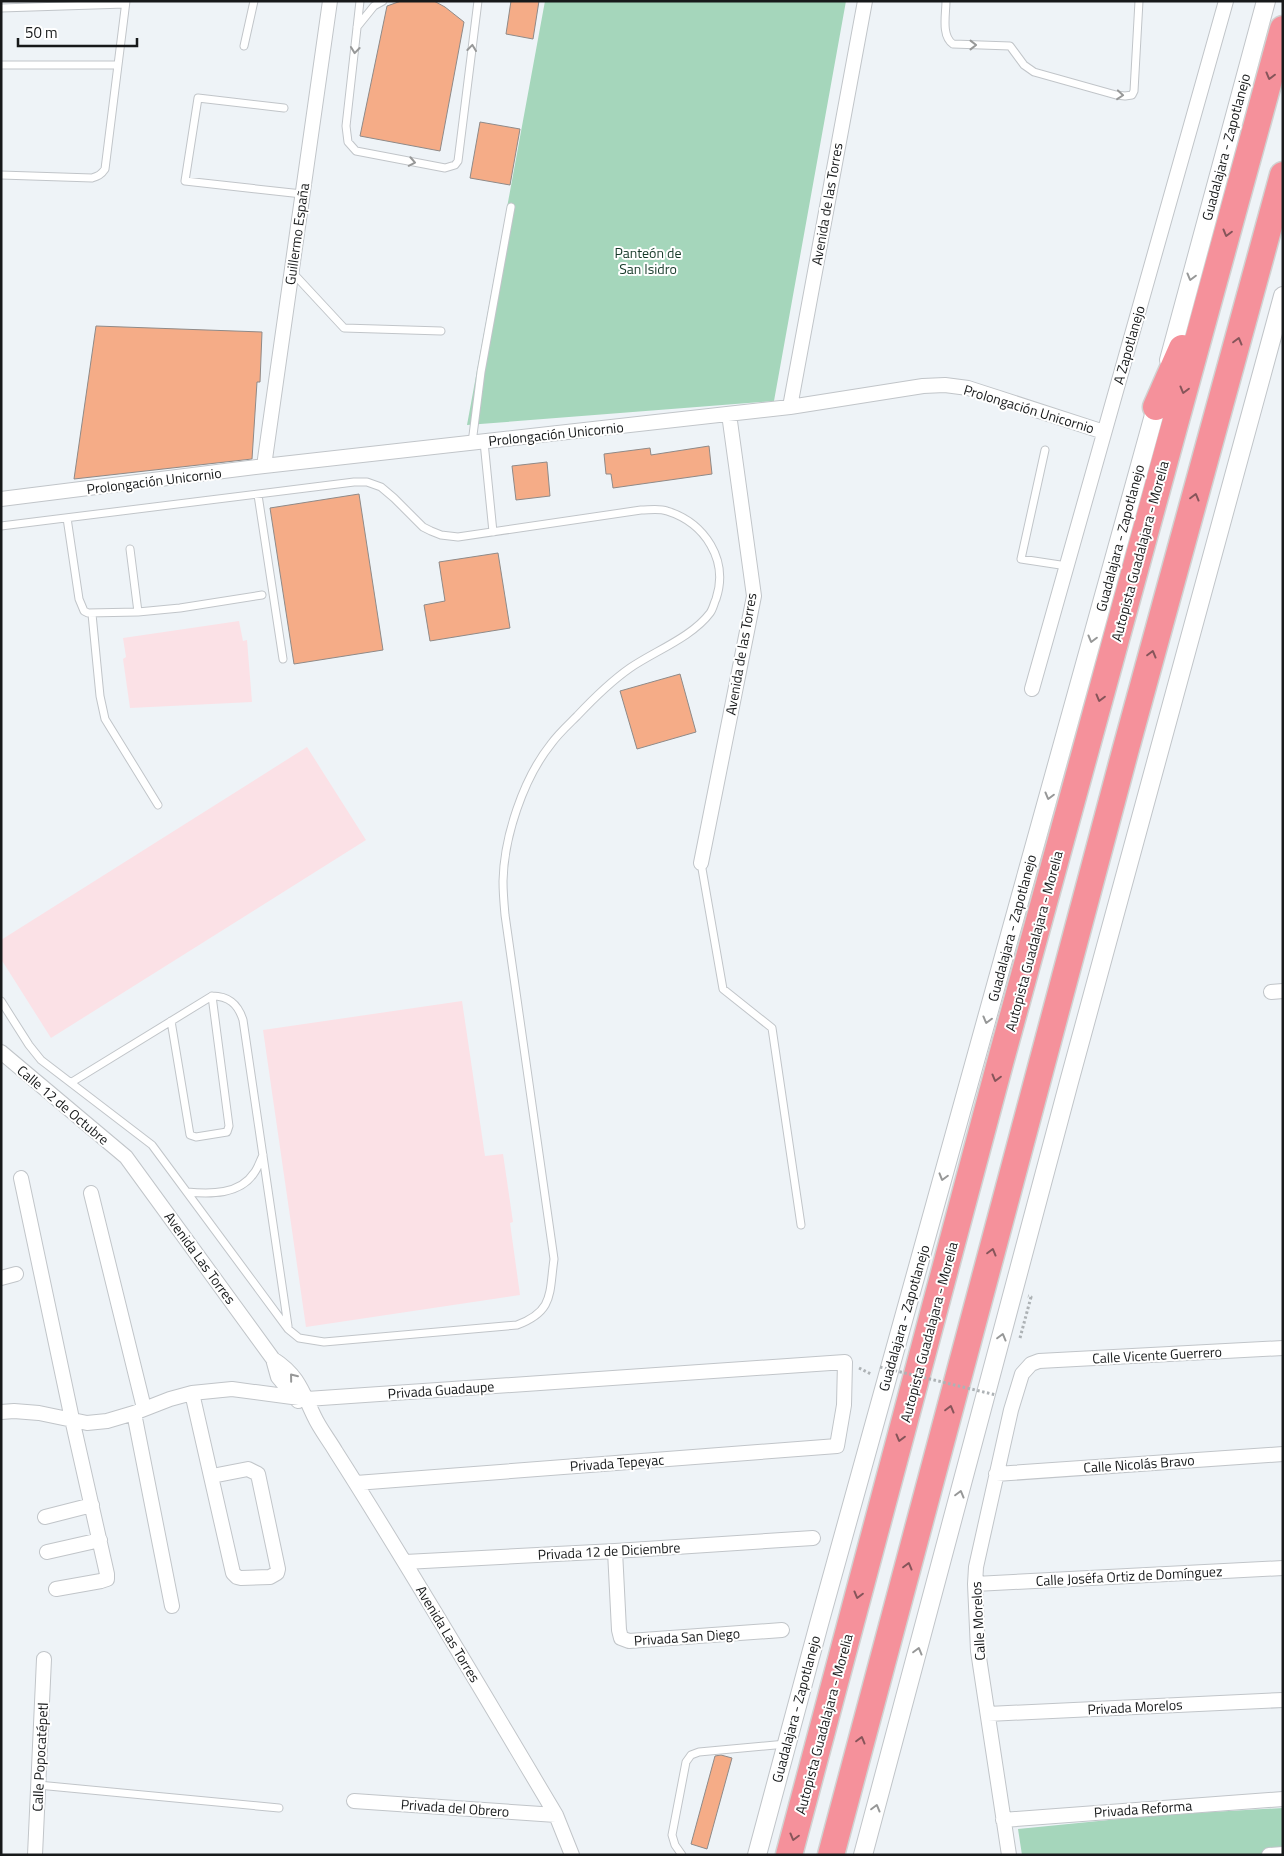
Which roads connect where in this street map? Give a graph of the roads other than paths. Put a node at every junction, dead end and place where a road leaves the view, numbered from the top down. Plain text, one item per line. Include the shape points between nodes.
1 (254, 1) edge
2 (330, 1) edge
3 (360, 1) edge
4 (383, 1) edge
5 (478, 1) edge
6 (865, 1) edge
7 (946, 1) edge
8 (1139, 1) edge
9 (1226, 1) edge
10 (1266, 1) edge
11 (125, 3) edge
12 (1, 8) edge
13 (357, 27) junction
14 (1283, 29) edge
15 (244, 46) dead end
16 (1, 65) edge
17 (118, 65) junction
18 (284, 108) dead end
19 (1, 175) edge
20 (1283, 175) edge
21 (302, 194) junction
22 (511, 207) dead end
23 (1218, 264) junction
24 (292, 272) junction
25 (1283, 296) edge
26 (441, 331) dead end
27 (790, 407) junction
28 (1156, 407) junction
29 (729, 414) junction
30 (1104, 432) junction
31 (478, 442) junction
32 (1045, 450) dead end
33 (264, 466) junction
34 (258, 495) junction
35 (1, 500) edge
36 (67, 518) junction
37 (1, 526) edge
38 (493, 532) junction
39 (130, 549) dead end
40 (1067, 566) junction
41 (262, 595) dead end
42 (138, 612) junction
43 (92, 614) junction
44 (283, 659) dead end
45 (1032, 689) dead end
46 (158, 805) dead end
47 (701, 863) joint
48 (212, 996) junction
49 (1, 1001) edge
50 (171, 1021) junction
51 (1, 1052) edge
52 (72, 1082) junction
53 (263, 1154) junction
54 (126, 1157) joint
55 (21, 1178) dead end
56 (187, 1192) junction
57 (91, 1193) dead end
58 (801, 1225) dead end
59 (16, 1274) dead end
60 (1, 1278) edge
61 (288, 1329) junction
62 (1283, 1348) edge
63 (1032, 1364) joint
64 (192, 1393) junction
65 (301, 1399) junction
66 (844, 1405) joint
67 (139, 1411) junction
68 (1, 1412) edge
69 (72, 1419) junction
70 (1283, 1454) edge
71 (996, 1474) junction
72 (212, 1476) junction
73 (356, 1483) junction
74 (92, 1505) junction
75 (45, 1517) dead end
76 (813, 1538) dead end
77 (100, 1540) junction
78 (615, 1551) junction
79 (47, 1552) dead end
80 (405, 1562) junction
81 (1283, 1568) edge
82 (975, 1584) junction
83 (56, 1589) dead end
84 (172, 1606) dead end
85 (782, 1630) dead end
86 (44, 1659) dead end
87 (1283, 1700) edge
88 (988, 1714) junction
89 (787, 1744) junction
90 (38, 1785) junction
91 (1283, 1799) edge
92 (354, 1801) dead end
93 (279, 1808) dead end
94 (556, 1815) junction
95 (1003, 1820) junction
96 (1283, 1854) edge
97 (35, 1855) edge
98 (572, 1855) edge
99 (682, 1855) edge
100 (757, 1855) edge
101 (789, 1855) edge
102 (831, 1855) edge
103 (863, 1855) edge
104 (1009, 1855) edge
105 (1269, 1855) edge

1 - 15 lane
2 - 21 street, Guillermo España
3 - 13 lane
4 - 13 lane via 374,6
13 -> 5 lane via 346,126 348,142 356,151 445,168 458,161
6 - 27 street, Avenida de las Torres
7 -> 8 lane via 946,35 953,44 1010,46 1028,70 1116,96 1132,95 1134,91
9 - 30 street, A Zapotlanejo
10 -> 28 street, Guadalajara - Zapotlanejo
11 - 12 lane
11 - 17 lane
14 -> 23 highway, Autopista Guadalajara - Morelia
16 - 17 lane
17 - 19 lane via 105,169 100,175 92,178
18 - 21 lane via 198,98 185,181
102 -> 20 highway
21 - 24 street, Guillermo España
22 - 31 lane via 481,372
23 - 28 highway
23 -> 101 highway, Autopista Guadalajara - Morelia
24 - 26 lane via 344,328
24 - 33 street, Guillermo España
103 -> 25 street
27 - 29 street, Prolongación Unicornio
27 - 30 street, Prolongación Unicornio via 945,385 968,388
28 -> 89 street, Guadalajara - Zapotlanejo
29 - 31 street, Prolongación Unicornio
29 - 47 street, Avenida de las Torres via 754,596
30 - 40 street, A Zapotlanejo
31 - 33 street, Prolongación Unicornio
31 - 38 lane
32 - 40 lane via 1021,559
33 - 35 street, Prolongación Unicornio
34 - 36 lane
34 - 38 lane via 368,482 387,492 423,527 441,535 458,537
34 - 44 lane
36 - 37 lane
36 - 43 lane via 79,599 84,611
38 - 61 lane via 641,510 665,510 682,516 699,528 719,565 720,586 711,612 695,629 613,680 550,744 518,808 507,846 503,881 505,915 554,1259 548,1298 543,1310 517,1325 324,1342 299,1338
39 - 42 lane
40 - 45 street, A Zapotlanejo
41 - 42 lane
42 - 43 lane
43 - 46 lane via 105,718
47 - 58 lane via 723,989 772,1028
48 - 50 lane
48 - 50 lane via 229,1126 227,1132 190,1135
48 - 53 lane via 228,998 241,1013
49 - 52 lane via 41,1060
50 - 52 lane
51 - 54 street, Calle 12 de Octubre
52 - 56 lane via 152,1145
53 - 56 lane via 254,1174 242,1185 224,1192
53 - 61 lane
54 - 65 street, Avenida Las Torres via 273,1359 278,1377
55 - 69 street
56 - 61 lane
57 - 67 street
59 - 60 street
62 - 63 street, Calle Vicente Guerrero
63 - 71 street, Calle Morelos via 1022,1374 1010,1410
64 - 65 street, Privada Guadaupe via 232,1389
64 - 67 street, Privada Guadaupe
64 - 72 street
65 - 66 street, Privada Guadaupe via 845,1362
65 - 73 street, Avenida Las Torres
66 - 73 street, Privada Tepeyac via 837,1446
67 - 69 street, Privada Guadaupe via 107,1422
67 - 84 street
68 - 69 street, Privada Guadaupe
69 - 74 street
70 - 71 street, Calle Nicolás Bravo
71 - 82 street, Calle Morelos
72 - 72 street via 248,1469 258,1474 278,1569 274,1575 241,1578 233,1573
73 - 80 street, Avenida Las Torres
74 - 75 street
74 - 77 street
76 - 78 street, Privada 12 de Diciembre
77 - 79 street
77 - 83 street via 106,1579
78 - 80 street, Privada 12 de Diciembre
78 - 85 street, Privada San Diego via 621,1638 629,1641
80 - 94 street, Avenida Las Torres
81 - 82 street, Calle Joséfa Ortiz de Domínguez
82 - 88 street, Calle Morelos via 978,1651
86 - 90 street, Calle Popocatépetl
87 - 88 street, Privada Morelos
88 - 95 street, Calle Morelos
89 - 99 lane via 691,1755 686,1762 672,1835
89 - 100 street, Guadalajara - Zapotlanejo
90 - 93 lane
90 - 97 street, Calle Popocatépetl
91 - 95 street, Privada Reforma
92 - 94 street, Privada del Obrero
94 - 98 street, Avenida Las Torres
95 - 104 street, Calle Morelos
96 - 105 street

